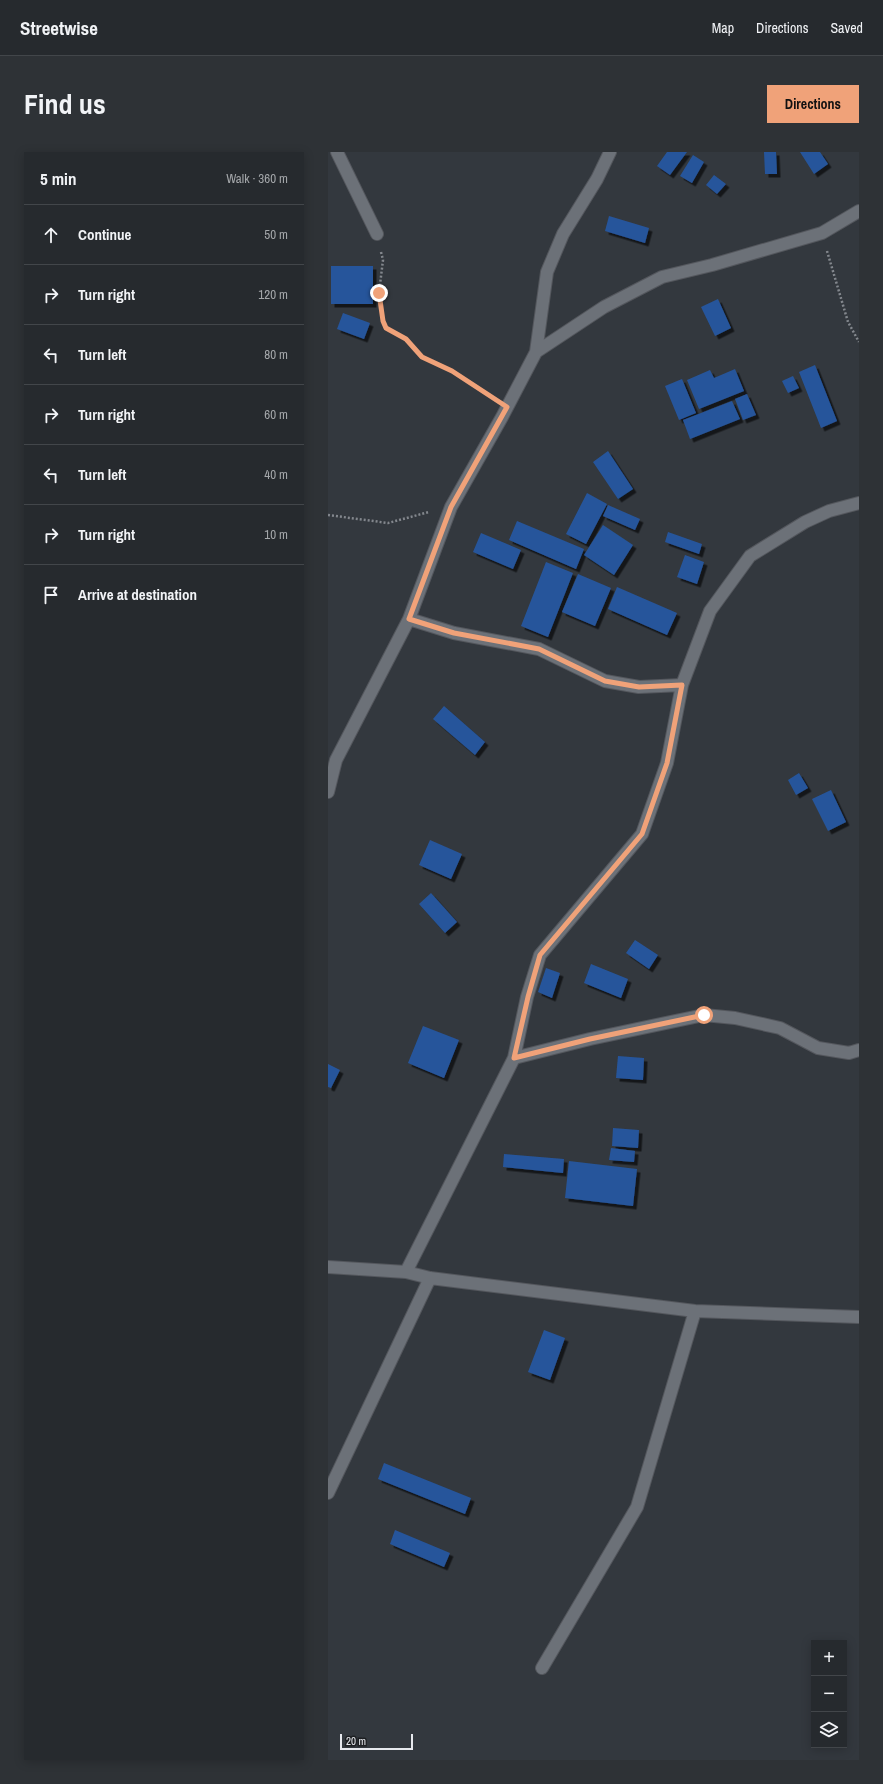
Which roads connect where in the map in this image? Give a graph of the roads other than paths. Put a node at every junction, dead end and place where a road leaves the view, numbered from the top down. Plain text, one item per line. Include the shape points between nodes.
1 (337, 152) edge
2 (610, 152) edge
3 (859, 211) edge
4 (377, 234) road end
5 (536, 352) junction
6 (859, 503) edge
7 (409, 619) junction
8 (682, 685) junction
9 (328, 792) edge
10 (859, 1050) edge
11 (514, 1058) junction
12 (328, 1267) edge
13 (406, 1272) junction
14 (430, 1278) junction
15 (695, 1311) junction
16 (859, 1320) edge
17 (328, 1493) edge
18 (542, 1668) dead end

1 - 4 street
2 - 5 street via 597,179 563,234 547,272
3 - 5 street via 822,233 662,277 604,306
5 - 7 street via 451,507
6 - 8 street via 829,511 805,522 750,556 710,611
7 - 8 street via 454,633 539,649 605,681 639,687
7 - 9 street via 336,760
8 - 11 street via 667,763 642,834 540,955
10 - 11 street via 849,1053 818,1048 780,1028 735,1018 704,1015
11 - 13 street
12 - 13 street
13 - 14 street
14 - 15 street
14 - 17 street
15 - 16 street
15 - 18 street via 637,1507

